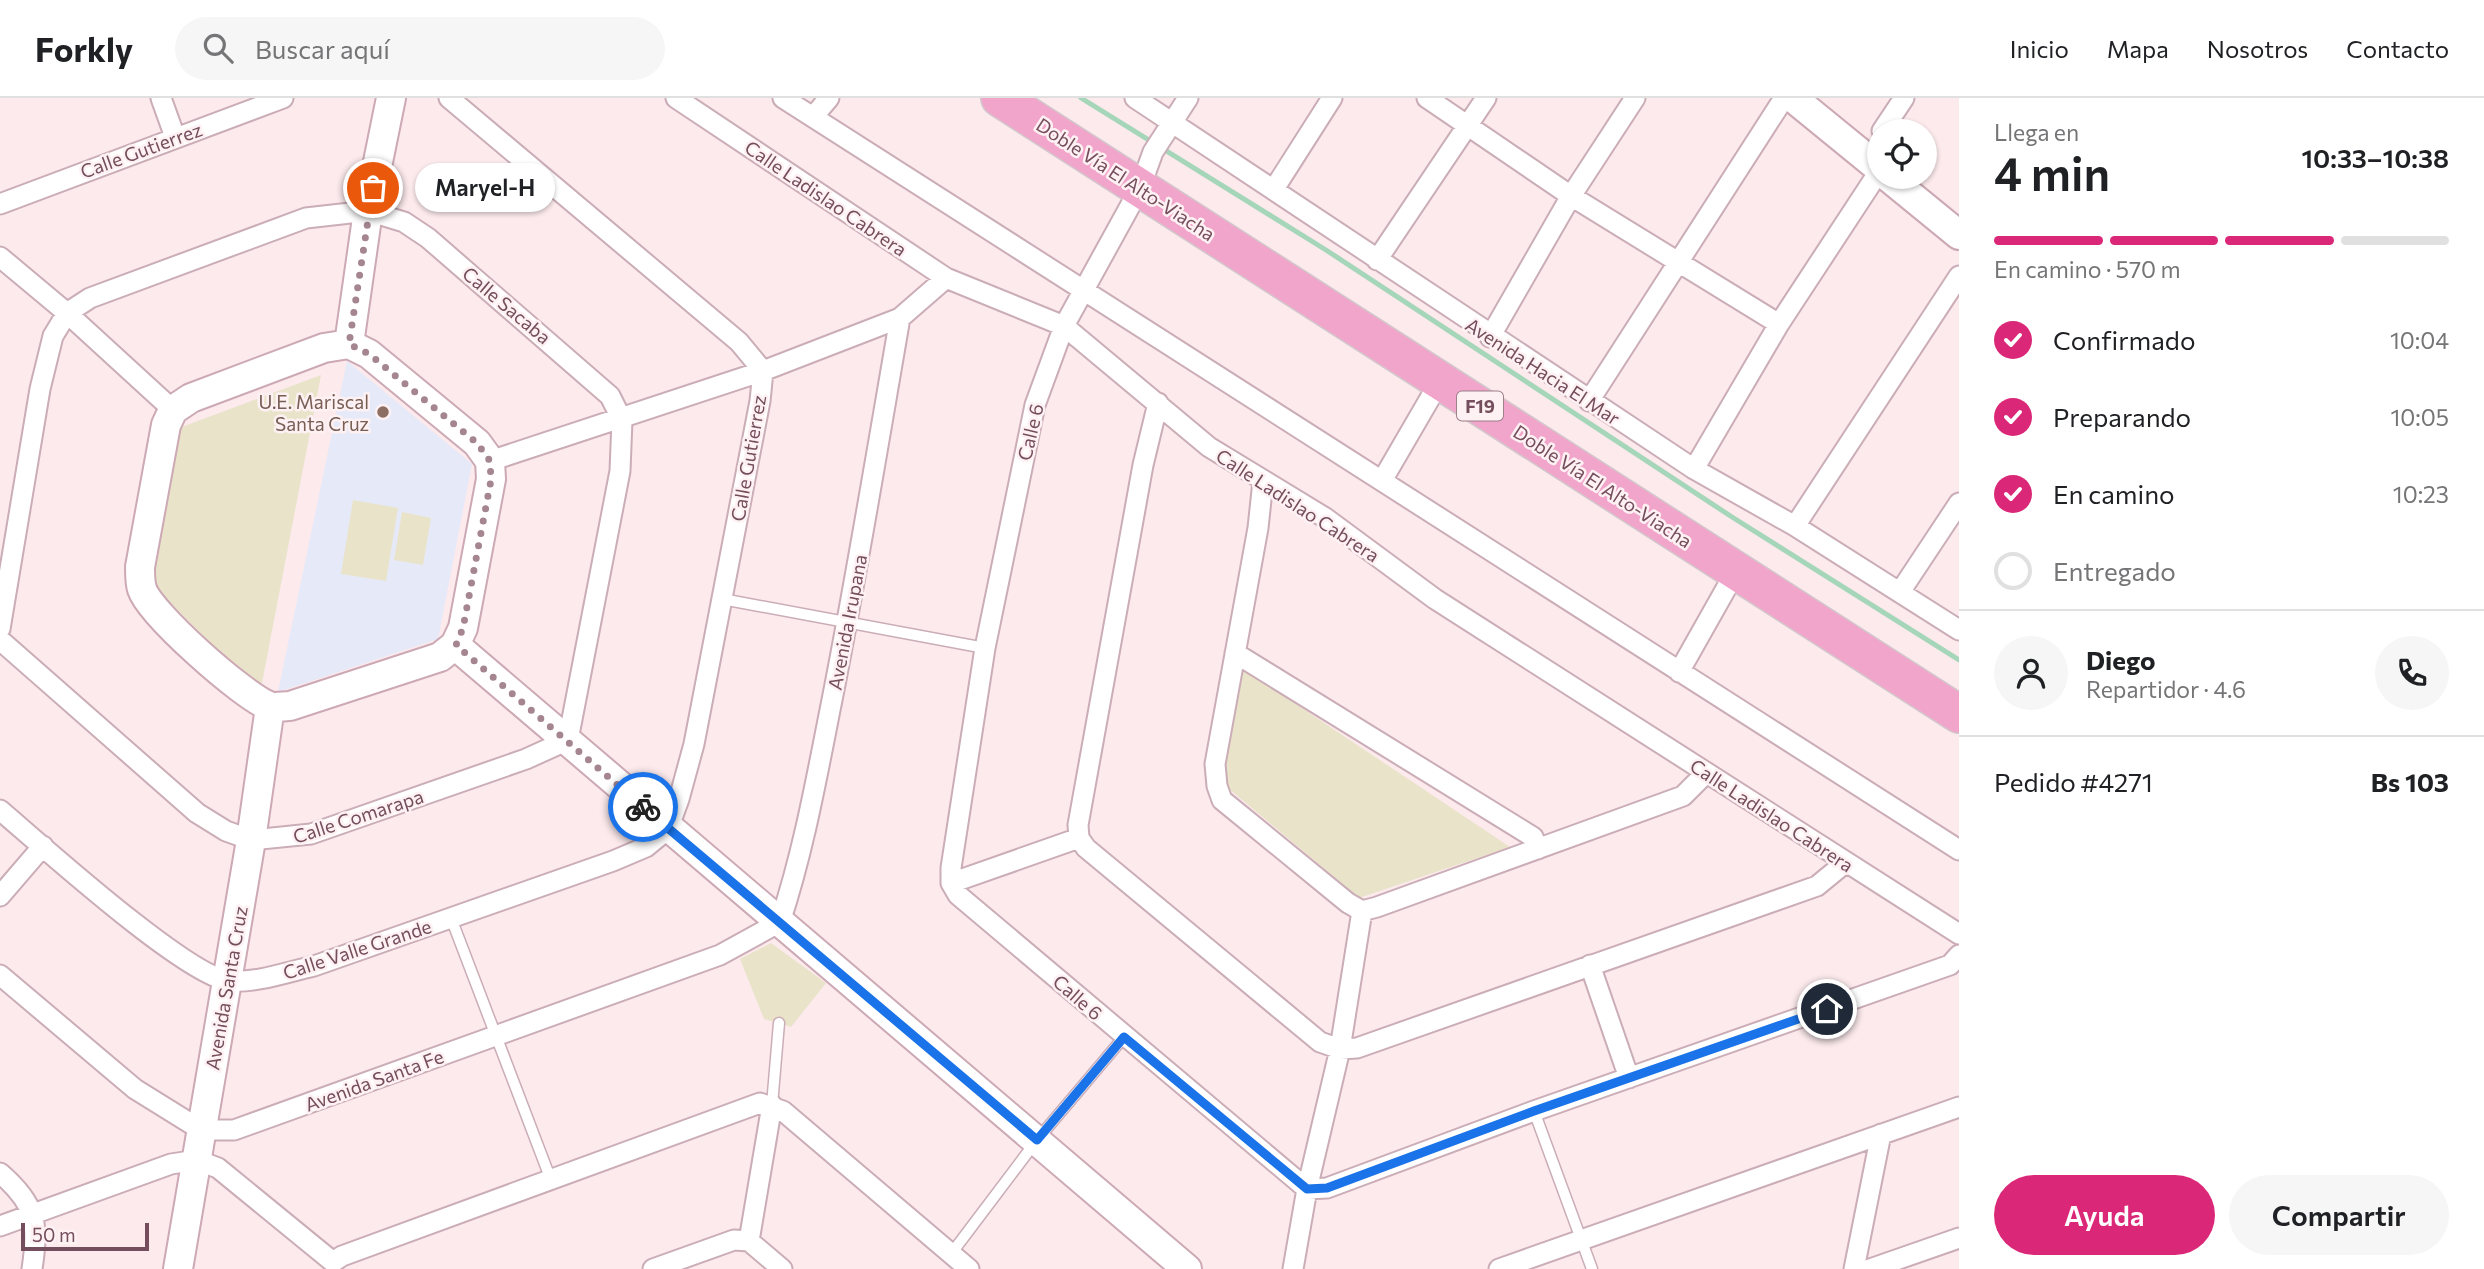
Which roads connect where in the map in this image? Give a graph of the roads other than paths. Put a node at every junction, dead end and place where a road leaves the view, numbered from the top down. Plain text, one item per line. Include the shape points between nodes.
1 (161, 98) edge
2 (283, 98) edge
3 (391, 98) edge
4 (449, 98) edge
5 (676, 98) edge
6 (783, 98) edge
7 (829, 98) edge
8 (1000, 98) edge
9 (1039, 98) edge
10 (1135, 98) edge
11 (1188, 98) edge
12 (1332, 98) edge
13 (1427, 98) edge
14 (1486, 98) edge
15 (1635, 98) edge
16 (1784, 98) edge
17 (1793, 98) edge
18 (1904, 98) edge
19 (813, 117) junction
20 (1894, 119) edge
21 (1469, 125) junction
22 (175, 137) junction
23 (1867, 146) edge
24 (1155, 153) junction
25 (1867, 170) edge
26 (1274, 189) junction
27 (1903, 189) edge
28 (1571, 196) junction
29 (0, 204) edge
30 (368, 211) junction
31 (1959, 235) edge
32 (0, 257) edge
33 (1377, 260) junction
34 (1678, 261) junction
35 (1959, 276) edge
36 (946, 278) junction
37 (1085, 290) junction
38 (67, 313) junction
39 (900, 318) junction
40 (1779, 324) junction
41 (1064, 326) junction
42 (1490, 337) junction
43 (349, 344) junction
44 (763, 371) junction
45 (1440, 381) junction
46 (1589, 401) junction
47 (1158, 403) junction
48 (173, 410) junction
49 (622, 420) junction
50 (490, 461) junction
51 (1694, 469) junction
52 (1383, 479) junction
53 (1264, 481) junction
54 (1959, 503) edge
55 (1794, 526) junction
56 (1737, 571) junction
57 (1900, 592) junction
58 (722, 599) junction
59 (847, 622) junction
60 (0, 629) edge
61 (1959, 630) edge
62 (0, 640) edge
63 (456, 645) junction
64 (985, 648) junction
65 (1236, 653) junction
66 (1679, 672) junction
67 (1959, 687) edge
68 (270, 707) junction
69 (1959, 714) edge
70 (568, 740) junction
71 (1706, 773) junction
72 (0, 810) edge
73 (668, 829) junction
74 (1079, 838) junction
75 (251, 840) junction
76 (43, 846) junction
77 (1538, 849) junction
78 (1959, 850) edge
79 (1845, 863) junction
80 (951, 883) junction
81 (0, 896) edge
82 (1362, 911) junction
83 (451, 918) junction
84 (780, 922) junction
85 (1959, 934) edge
86 (1959, 955) edge
87 (1590, 965) junction
88 (0, 975) edge
89 (228, 981) junction
90 (779, 1023) dead end
91 (498, 1035) junction
92 (1124, 1037) junction
93 (1340, 1049) junction
94 (1629, 1078) junction
95 (772, 1105) junction
96 (1959, 1107) edge
97 (1534, 1111) junction
98 (201, 1130) junction
99 (1881, 1134) junction
100 (1037, 1140) junction
101 (197, 1160) junction
102 (0, 1173) edge
103 (551, 1180) junction
104 (1307, 1189) junction
105 (34, 1214) junction
106 (0, 1226) edge
107 (1959, 1237) edge
108 (1581, 1239) junction
109 (749, 1241) junction
110 (951, 1254) junction
111 (335, 1267) edge
112 (32, 1269) edge
113 (178, 1269) edge
114 (653, 1269) edge
115 (782, 1269) edge
116 (969, 1269) edge
117 (1186, 1269) edge
118 (1293, 1269) edge
119 (1499, 1269) edge
120 (1592, 1269) edge
121 (1854, 1269) edge
122 (1870, 1269) edge

1 - 22 street
2 - 22 street, Calle Gutierrez
3 - 30 street
4 - 44 street, Calle Gutierrez via 739,342
5 - 36 street, Calle Ladislao Cabrera
6 - 19 street
7 - 19 street
8 - 24 highway, Doble Vía El Alto-Viacha / F19
9 - 24 highway, Doble Vía El Alto-Viacha / F19
10 - 24 street, Avenida Hacia El Mar
11 - 24 street, Calle 6
12 - 26 street
13 - 21 street
14 - 21 street
15 - 28 street
16 - 34 street
17 - 23 street
18 - 20 street
19 - 37 street
21 - 28 street
21 - 33 street
22 - 29 street, Calle Gutierrez
24 - 26 street, Avenida Hacia El Mar
24 - 37 street, Calle 6
24 - 45 highway, Doble Vía El Alto-Viacha / F19
24 - 67 highway, Doble Vía El Alto-Viacha / F19
25 - 40 street
26 - 33 street, Avenida Hacia El Mar
27 - 31 street
28 - 34 street
28 - 42 street
30 - 38 street, Calle Sacaba via 306,218 90,298
30 - 43 street
30 - 49 street, Calle Sacaba via 404,222 428,238 610,396
32 - 38 street
33 - 42 street, Avenida Hacia El Mar
34 - 40 street
34 - 46 street
35 - 55 street
36 - 39 street
36 - 41 street, Calle Ladislao Cabrera
37 - 41 street, Calle 6
37 - 52 street
38 - 48 street
38 - 60 street via 53,335 40,389
39 - 44 street
39 - 59 street, Avenida Irupana
40 - 51 street
41 - 47 street, Calle Ladislao Cabrera
41 - 64 street, Calle 6 via 1035,405
42 - 46 street, Avenida Hacia El Mar
43 - 48 street via 324,348 191,398
43 - 50 street via 369,354 477,443
44 - 49 street
44 - 58 street, Calle Gutierrez
45 - 52 street
45 - 56 highway, Doble Vía El Alto-Viacha / F19
46 - 51 street, Avenida Hacia El Mar
47 - 53 street, Calle Ladislao Cabrera via 1209,447
47 - 74 street
48 - 68 street via 166,425 140,567 142,589 180,635
49 - 50 street
49 - 70 street via 620,471
50 - 63 street via 488,493
51 - 55 street, Avenida Hacia El Mar
52 - 66 street
53 - 65 street
53 - 71 street, Calle Ladislao Cabrera via 1324,517 1435,599
54 - 57 street
55 - 57 street, Avenida Hacia El Mar
56 - 66 street
56 - 69 highway, Doble Vía El Alto-Viacha / F19
57 - 61 street, Avenida Hacia El Mar
58 - 59 lane
58 - 73 street, Calle Gutierrez via 694,744
59 - 64 lane
59 - 84 street, Avenida Irupana via 811,806
62 - 75 street, Calle Comarapa via 197,813
63 - 68 street via 440,657 290,706
63 - 70 street
64 - 80 street, Calle 6
65 - 77 street via 1533,837
65 - 82 street via 1215,764 1222,800
66 - 78 street
68 - 75 street, Avenida Santa Cruz
70 - 73 street
70 - 75 street, Calle Comarapa via 311,834
71 - 77 street via 1683,796
71 - 79 street, Calle Ladislao Cabrera
72 - 76 street
73 - 83 street, Calle Valle Grande via 646,847
73 - 84 street
74 - 80 street
74 - 93 street via 1320,1042
75 - 89 street, Avenida Santa Cruz
76 - 81 street
76 - 89 street via 178,957
77 - 82 street
79 - 85 street, Calle Ladislao Cabrera
79 - 87 street via 1816,886
80 - 92 street, Calle 6 via 958,895
82 - 93 street
83 - 89 street, Calle Valle Grande via 314,966
83 - 91 lane
84 - 91 street, Avenida Santa Fe via 720,955
84 - 100 street
86 - 94 street via 1950,965
87 - 93 street via 1357,1048
87 - 94 street
88 - 98 street via 135,1089
89 - 98 street, Avenida Santa Cruz
90 - 95 lane
91 - 98 street, Avenida Santa Fe via 234,1130
91 - 103 lane
92 - 100 lane
92 - 104 street, Calle 6
93 - 104 street
94 - 97 street
95 - 103 street via 760,1103
95 - 109 street
95 - 110 street
96 - 99 street
97 - 104 street via 1327,1188
97 - 108 lane
98 - 101 street, Avenida Santa Cruz
99 - 108 street
99 - 121 street
100 - 110 lane
100 - 117 street
101 - 105 street via 171,1164
101 - 111 street via 218,1168
101 - 113 street, Avenida Santa Cruz
102 - 105 street
103 - 111 street via 342,1256
104 - 118 street
105 - 106 street
105 - 112 street
107 - 122 street
108 - 119 street
108 - 120 lane
109 - 114 street via 734,1240
109 - 115 street
110 - 116 street

